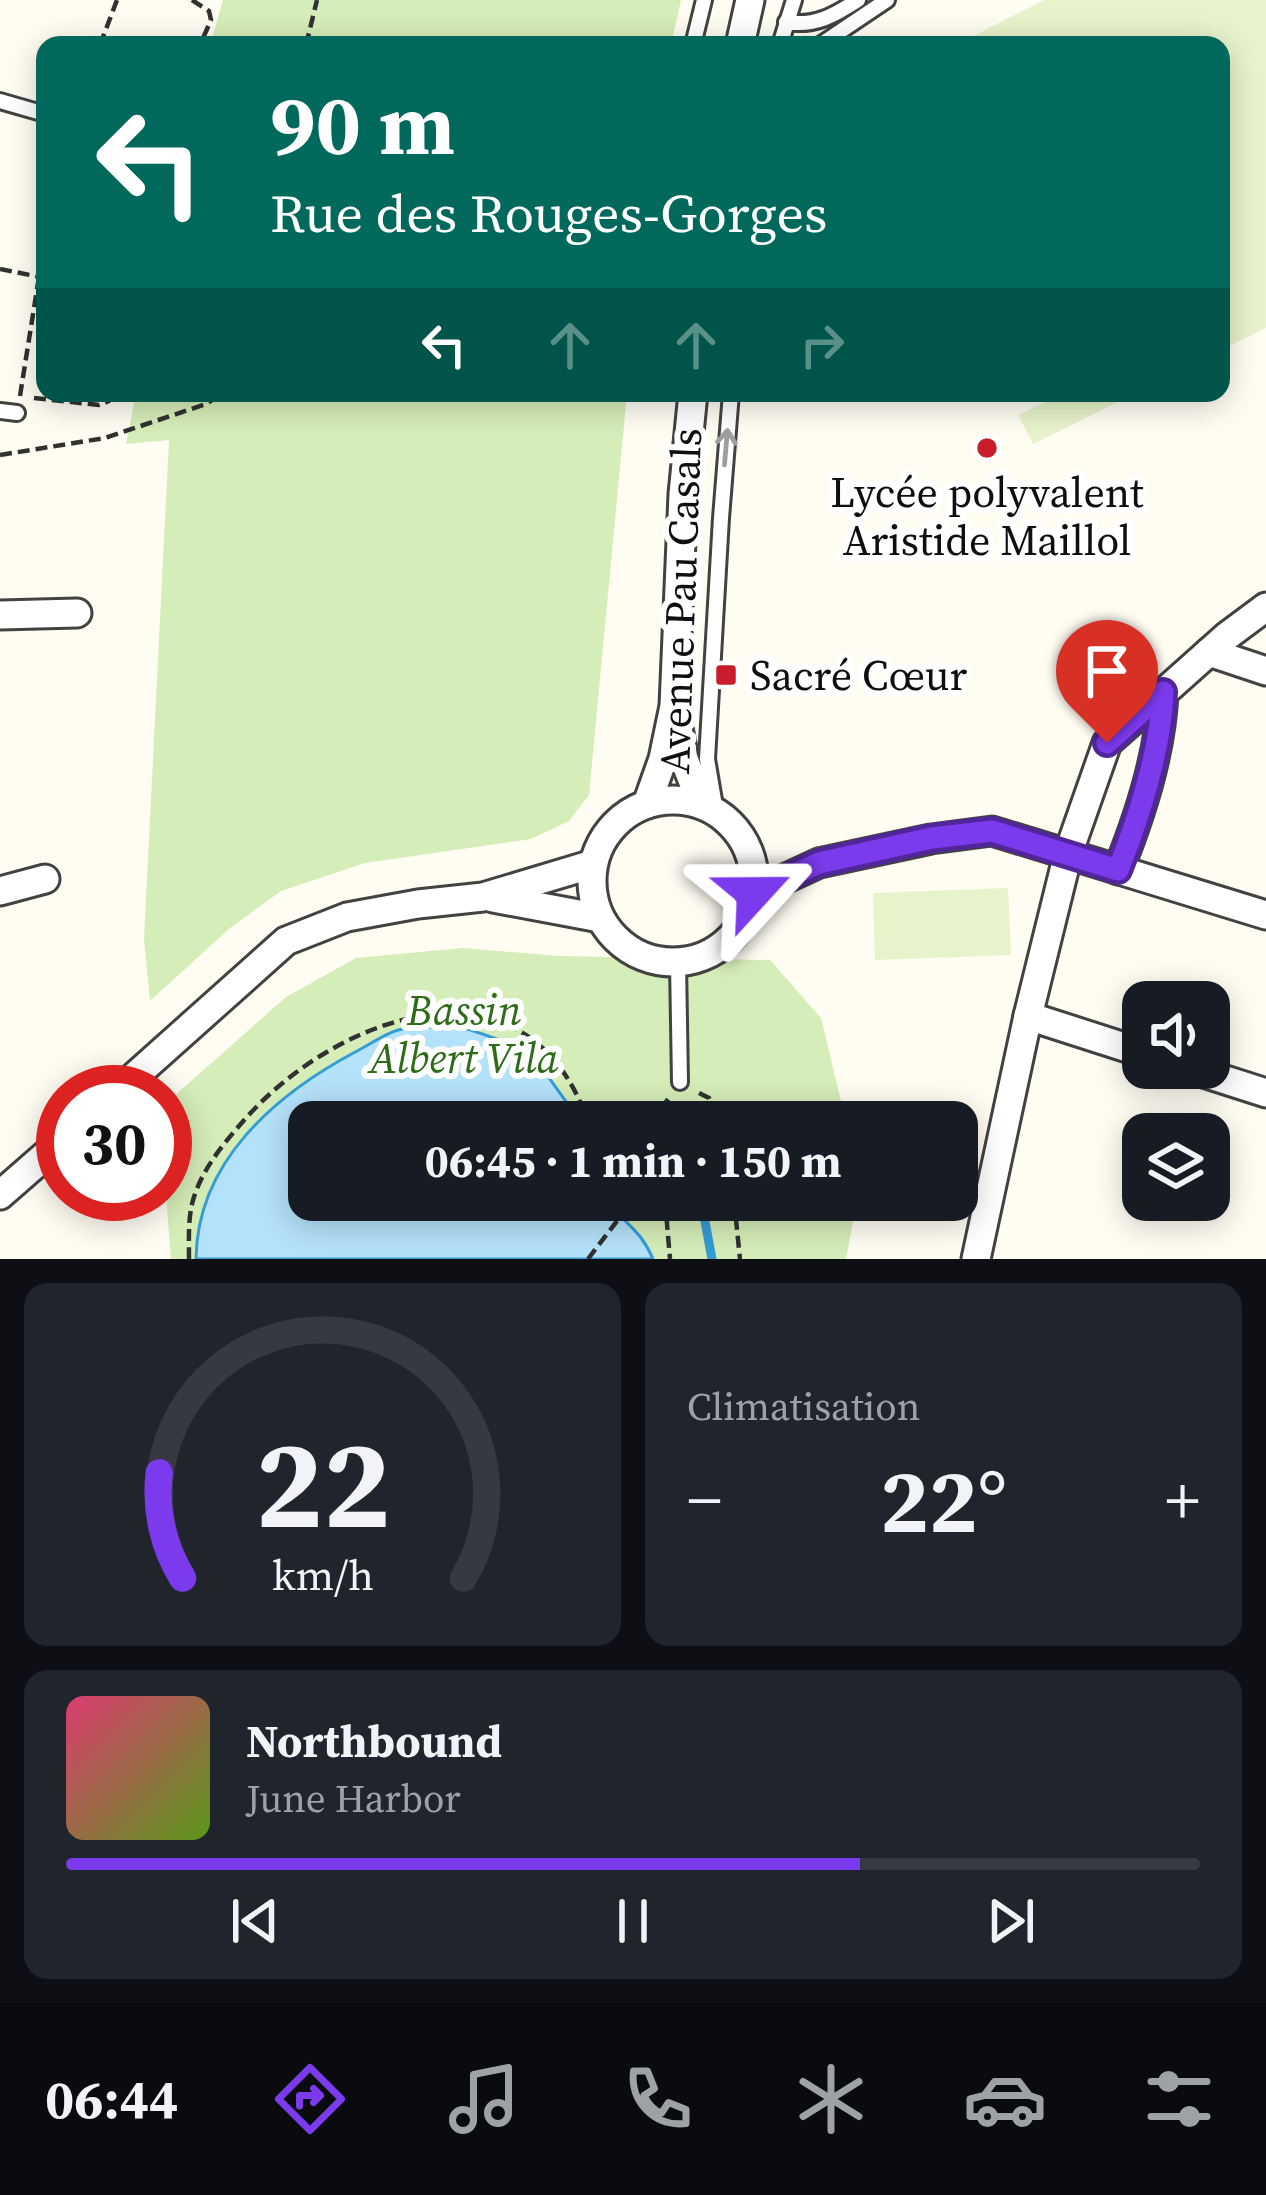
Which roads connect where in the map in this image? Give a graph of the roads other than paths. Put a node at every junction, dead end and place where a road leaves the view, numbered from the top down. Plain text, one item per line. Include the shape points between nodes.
1 (704, 0) edge
2 (750, 0) edge
3 (794, 0) edge
4 (858, 0) edge
5 (887, 0) edge
6 (786, 22) junction
7 (695, 36) edge
8 (742, 36) edge
9 (782, 36) edge
10 (833, 36) edge
11 (0, 101) edge
12 (36, 112) edge
13 (692, 402) edge
14 (730, 402) edge
15 (0, 411) edge
16 (17, 413) dead end
17 (1266, 607) edge
18 (77, 614) dead end
19 (0, 615) edge
20 (1209, 652) junction
21 (1266, 671) edge
22 (1163, 692) junction
23 (674, 706) junction
24 (647, 804) junction
25 (709, 809) junction
26 (1068, 854) junction
27 (750, 856) junction
28 (819, 863) junction
29 (593, 864) junction
30 (1118, 870) junction
31 (44, 880) dead end
32 (0, 892) edge
33 (754, 893) junction
34 (484, 896) junction
35 (1266, 915) edge
36 (600, 918) junction
37 (678, 963) junction
38 (1028, 1016) junction
39 (1122, 1046) edge
40 (147, 1065) edge
41 (1230, 1081) edge
42 (680, 1082) road end
43 (1266, 1093) edge
44 (36, 1157) edge
45 (3, 1180) edge
46 (976, 1259) edge

1 - 7 lane
2 - 8 street
3 - 6 lane
4 - 6 lane via 827,19
5 - 10 lane
6 - 9 lane
11 - 12 lane
13 - 23 street, Avenue Pau Casals
25 -> 14 lane, Avenue Pau Casals
15 - 16 lane
17 - 20 street
18 - 19 street
20 - 21 street
20 - 22 street
22 - 26 street via 1107,743
22 - 30 street via 1162,726
23 - 24 street, Avenue Pau Casals
23 - 25 street, Avenue Pau Casals via 684,759
24 - 25 street via 674,800
24 - 29 street via 615,824
25 - 27 street via 731,824
26 - 28 street via 992,831
26 - 30 street
26 - 38 street
27 - 28 street
27 - 33 street
28 - 33 street
29 - 34 street
29 - 36 street
30 - 35 street
31 - 32 street
33 - 37 street via 728,941
34 - 36 street
34 - 40 street via 347,917 286,941
36 - 37 street via 632,952
37 - 42 lane
38 - 39 street
38 - 46 street
41 - 43 street
44 - 45 street

